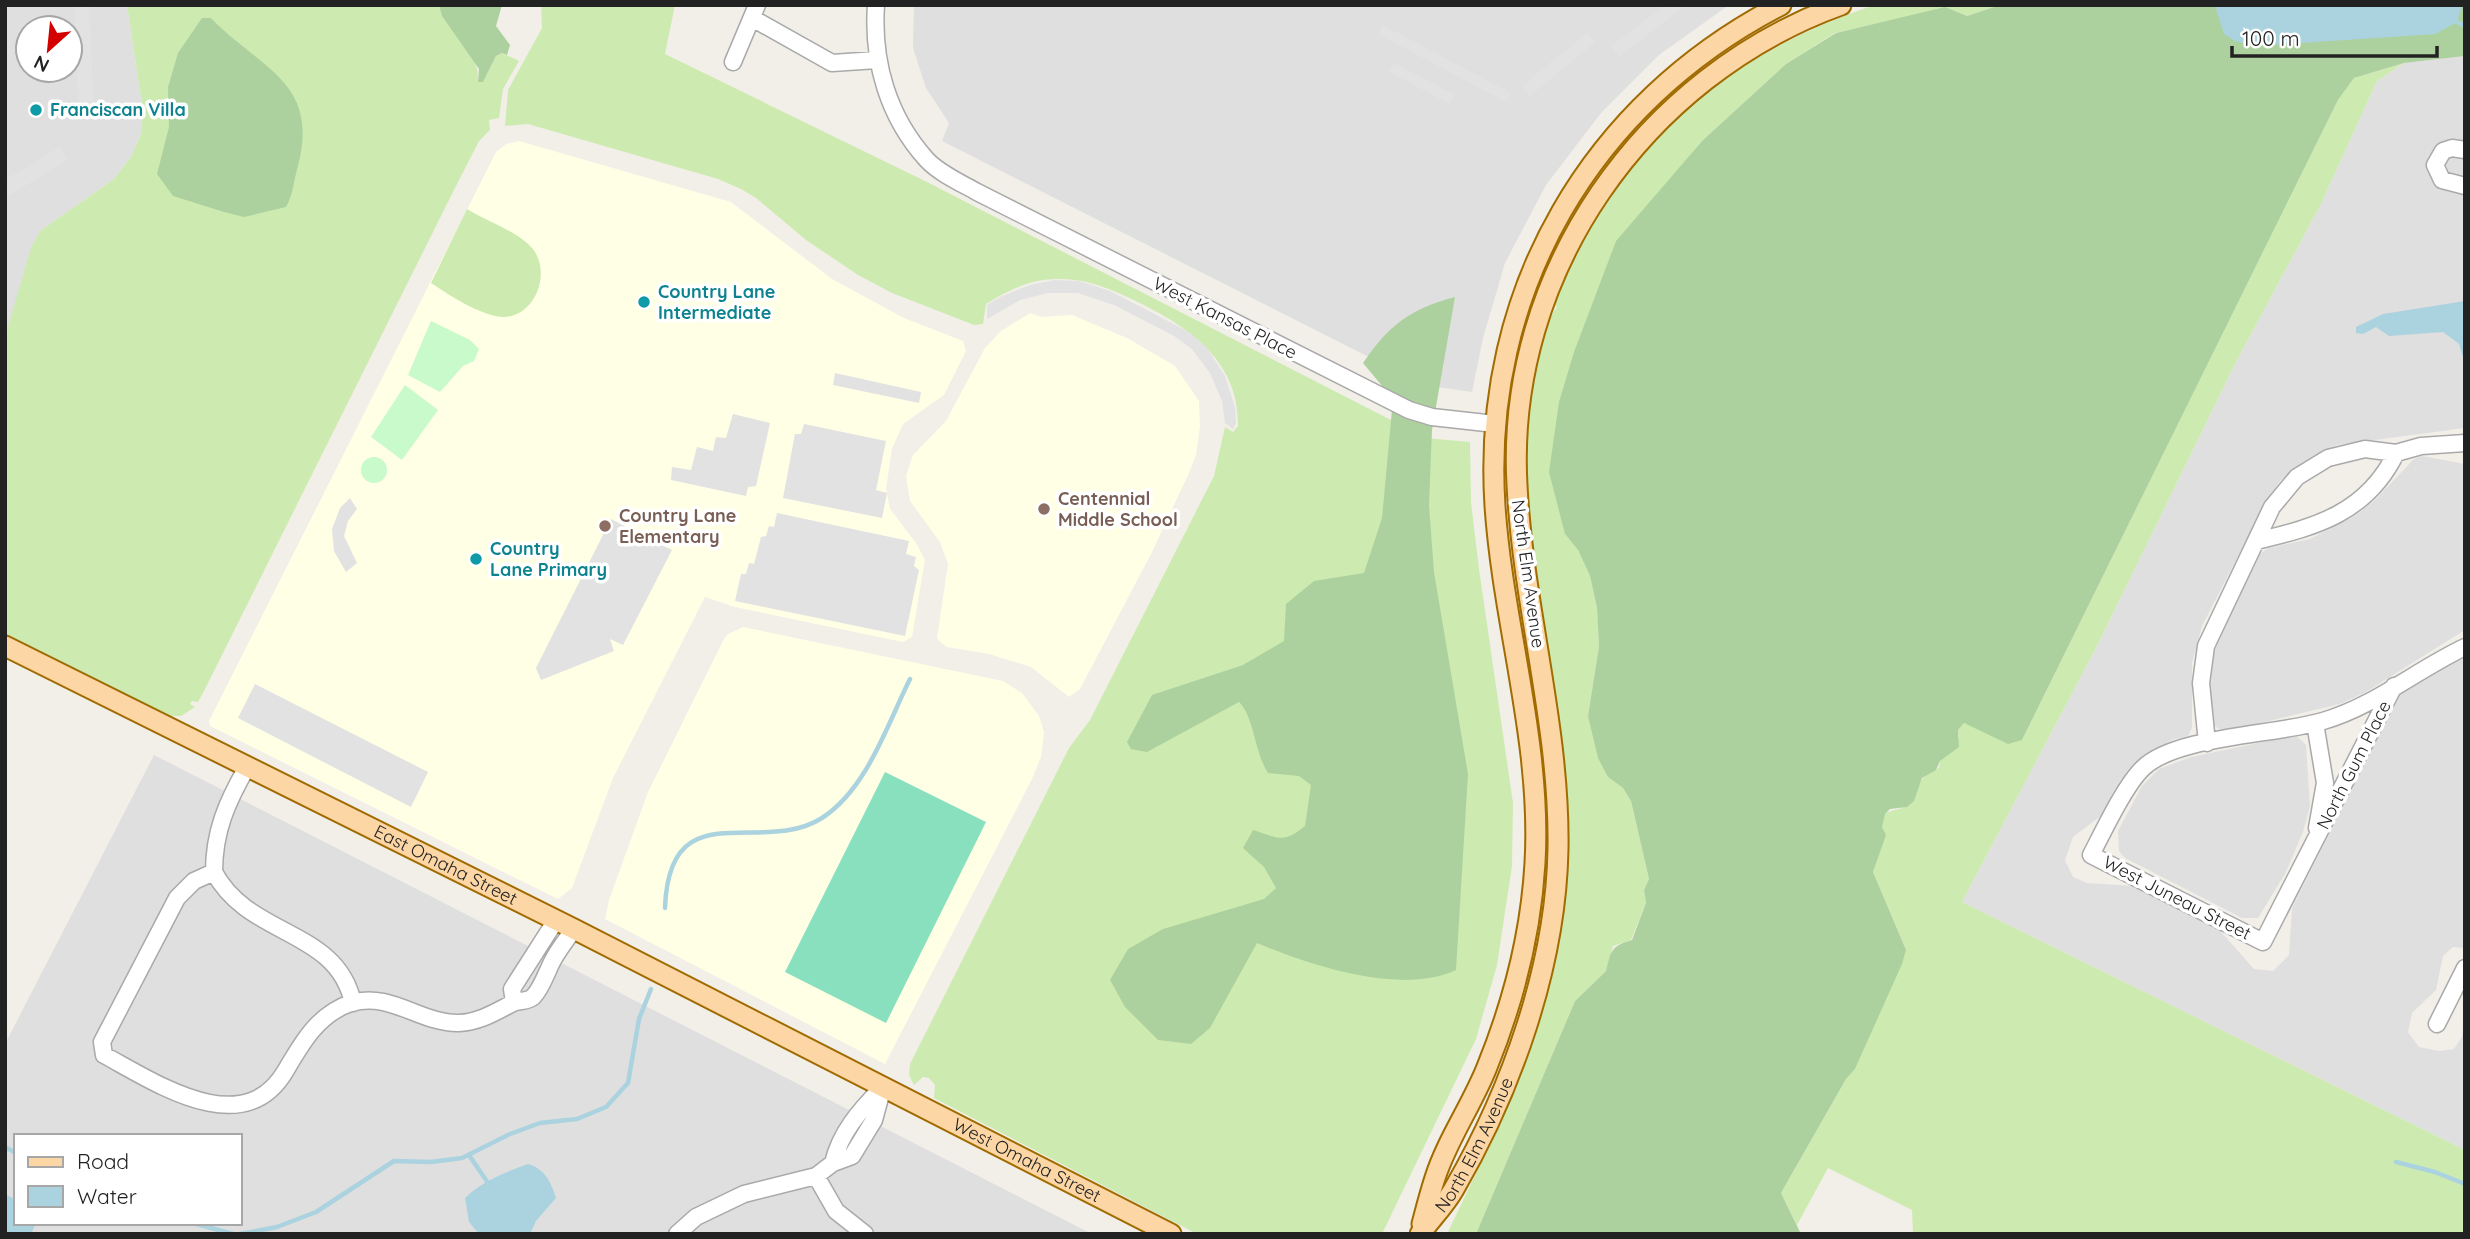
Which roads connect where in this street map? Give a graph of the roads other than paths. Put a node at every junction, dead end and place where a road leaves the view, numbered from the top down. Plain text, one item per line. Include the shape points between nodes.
1 (876, 5) edge
2 (1781, 5) edge
3 (1841, 5) edge
4 (1816, 10) edge
5 (754, 12) edge
6 (877, 60) junction
7 (733, 62) dead end
8 (1607, 143) junction
9 (2465, 150) edge
10 (1625, 158) junction
11 (2465, 186) edge
12 (1495, 424) junction
13 (1518, 426) junction
14 (2465, 443) edge
15 (2396, 453) junction
16 (2256, 541) junction
17 (5, 646) edge
18 (2465, 647) edge
19 (2394, 687) junction
20 (2315, 723) junction
21 (2207, 743) junction
22 (247, 767) junction
23 (2314, 844) junction
24 (214, 872) junction
25 (565, 925) junction
26 (2263, 942) joint
27 (2465, 968) edge
28 (524, 971) junction
29 (542, 981) junction
30 (514, 1002) junction
31 (353, 1003) junction
32 (2437, 1024) dead end
33 (883, 1087) junction
34 (816, 1176) junction
35 (1420, 1233) edge
36 (677, 1234) edge
37 (865, 1234) edge
38 (1171, 1234) edge

1 - 6 street, West Kansas Place
2 - 8 main road, North Elm Avenue via 1688,63
3 - 4 main road, North Elm Avenue
4 - 10 main road, North Elm Avenue via 1712,74 1662,117
5 - 6 street via 832,63
5 - 7 street
6 - 12 street, West Kansas Place via 887,96 902,125 928,161 964,185 1409,411
8 - 10 main road
8 - 12 main road, North Elm Avenue via 1559,215 1528,281 1508,344
9 - 11 street via 2443,151 2435,165 2442,180
10 - 13 main road, North Elm Avenue via 1583,219 1548,290 1525,370
12 - 13 main road
12 - 35 main road, North Elm Avenue via 1495,506 1534,780 1535,864 1514,990 1486,1069 1435,1175
13 - 35 main road, North Elm Avenue via 1519,518 1556,772 1555,894 1540,977 1516,1056 1453,1191
14 - 15 street
15 - 16 street via 2385,476 2363,498 2313,528
15 - 16 street via 2365,449 2328,458 2297,477 2272,508
16 - 21 street via 2206,646 2201,682
17 - 22 main road, East Omaha Street
18 - 19 street via 2424,666
19 - 20 street via 2373,701
19 - 23 street, North Gum Place
20 - 21 street
20 - 23 street, North Gum Place via 2325,783
21 - 26 street, West Juneau Street via 2173,751 2144,766 2091,855
22 - 24 street via 220,819
22 - 25 main road, East Omaha Street
23 - 26 street, North Gum Place
24 - 31 street via 224,892 250,914 291,934 340,968
24 - 31 street via 194,881 177,898 102,1042 104,1055 173,1092 223,1107 256,1102 279,1081 302,1041 326,1017
25 - 28 street
25 - 29 street
25 - 33 main road, East Omaha Street
27 - 32 street
28 - 29 street
28 - 30 street via 512,989
29 - 30 street via 530,1000
30 - 31 street via 496,1014 458,1023 395,1003
33 - 34 street via 858,1112 833,1163
33 - 38 main road, West Omaha Street
34 - 36 street via 744,1194 696,1217
34 - 37 street via 836,1211

